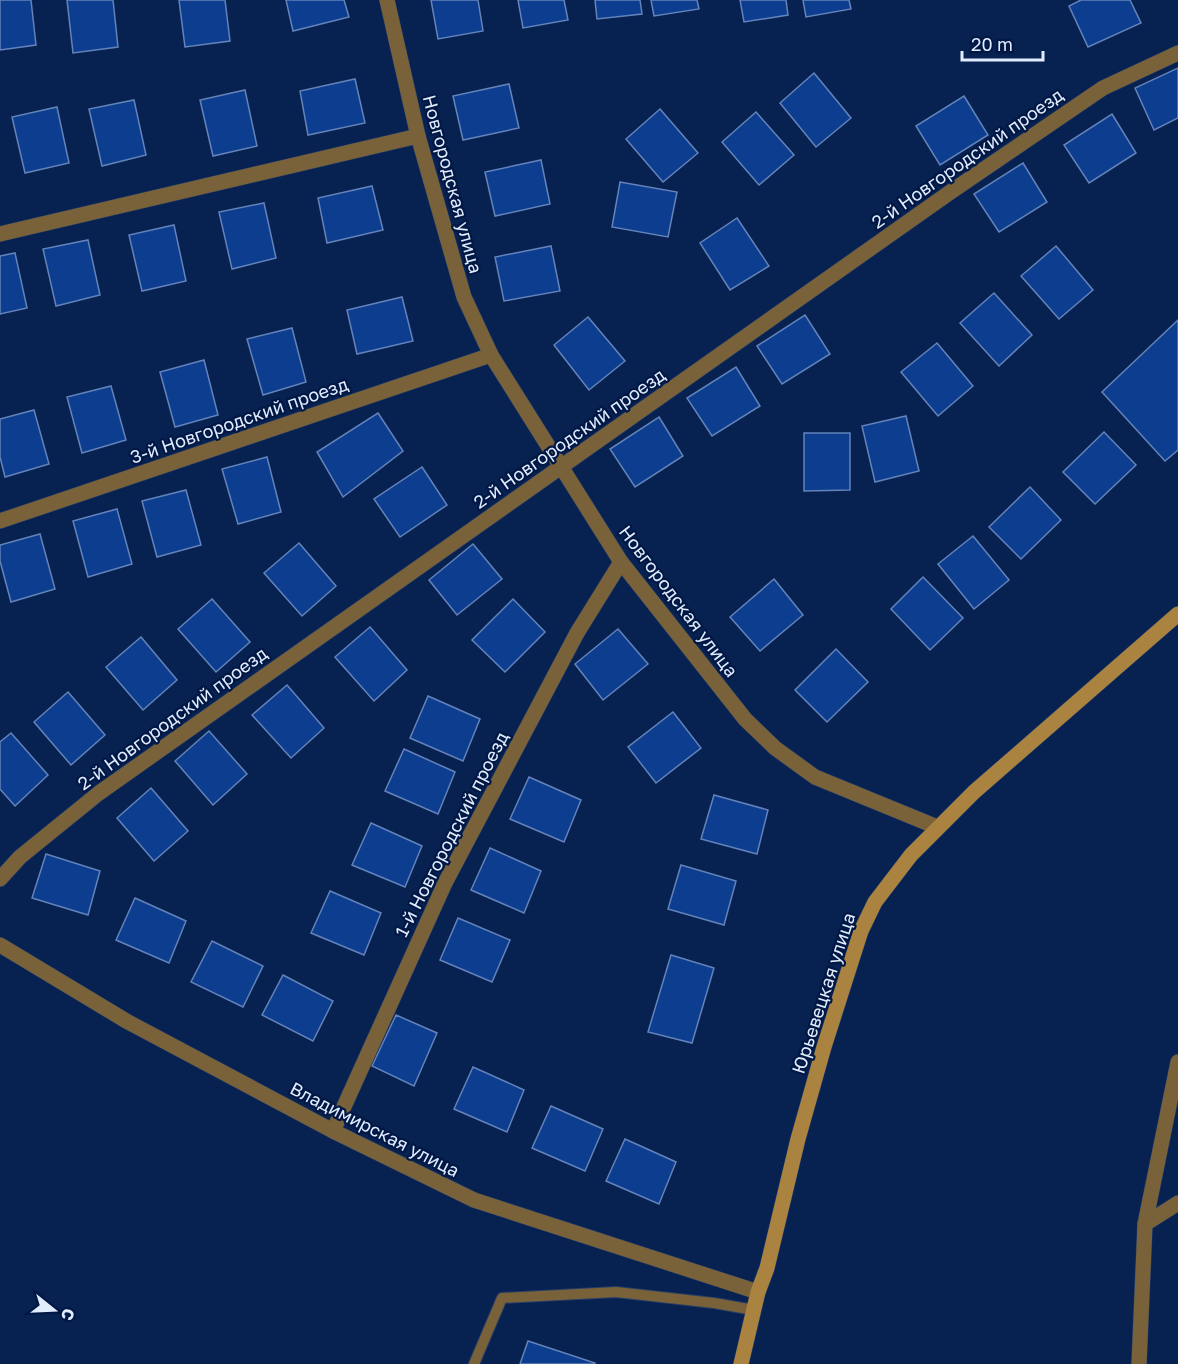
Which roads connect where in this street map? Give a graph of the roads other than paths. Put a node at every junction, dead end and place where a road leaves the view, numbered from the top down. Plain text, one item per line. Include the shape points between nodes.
1 (387, 0) edge
2 (1178, 53) edge
3 (418, 136) junction
4 (0, 234) edge
5 (491, 355) junction
6 (561, 467) junction
7 (0, 521) edge
8 (621, 562) junction
9 (1178, 614) edge
10 (937, 827) junction
11 (0, 879) edge
12 (0, 945) edge
13 (1178, 1062) edge
14 (333, 1131) junction
15 (1178, 1203) edge
16 (1145, 1224) junction
17 (758, 1292) junction
18 (754, 1310) junction
19 (474, 1364) edge
20 (741, 1364) edge
21 (1139, 1364) edge

1 - 3 street, Новгородская улица
2 - 6 street, 2-й Новгородский проезд via 1102,88
3 - 4 street
3 - 5 street, Новгородская улица via 464,297
5 - 6 street, Новгородская улица
5 - 7 street, 3-й Новгородский проезд
6 - 8 street, Новгородская улица
6 - 11 street, 2-й Новгородский проезд via 99,793 20,857
8 - 10 street, Новгородская улица via 745,719 775,748 815,777
8 - 14 street, 1-й Новгородский проезд via 577,633 445,883
9 - 10 main road, Юрьевецкая улица
10 - 17 main road, Юрьевецкая улица via 892,878 861,931 824,1047
12 - 14 street, Владимирская улица via 128,1022
13 - 16 street
14 - 17 street, Владимирская улица via 474,1200
15 - 16 street
16 - 21 street
17 - 18 main road, Юрьевецкая улица
18 - 19 lane via 616,1292 502,1298
18 - 20 main road, Юрьевецкая улица

